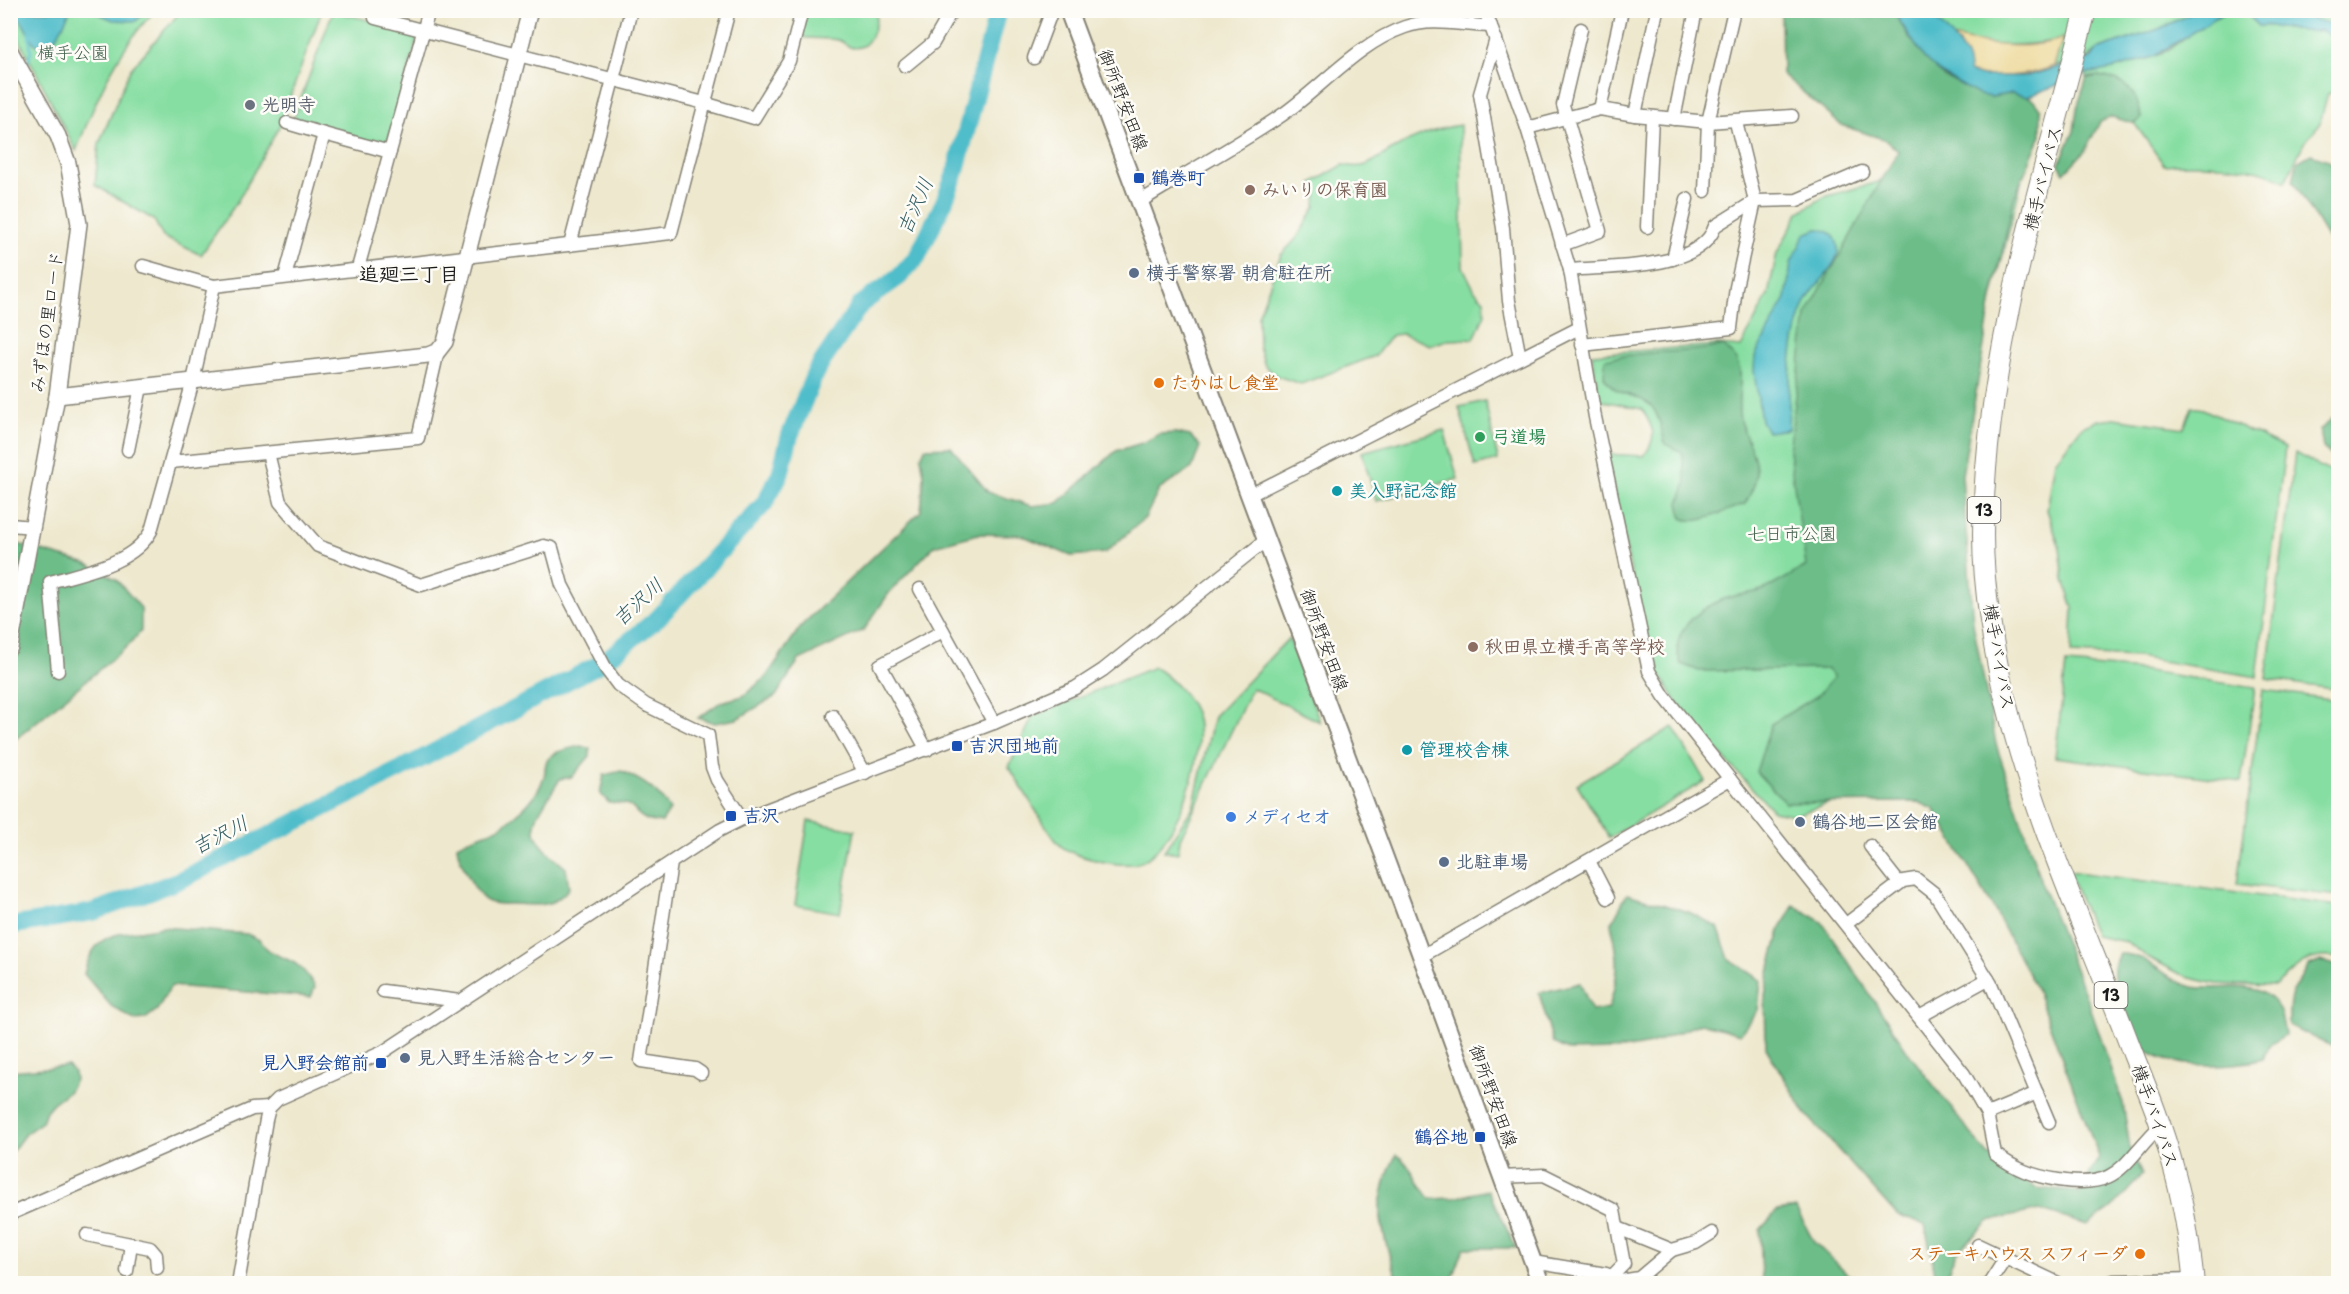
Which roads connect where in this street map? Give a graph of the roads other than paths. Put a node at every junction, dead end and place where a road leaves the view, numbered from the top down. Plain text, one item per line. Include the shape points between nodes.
1 (429, 10) edge
2 (530, 10) edge
3 (631, 10) edge
4 (729, 10) edge
5 (802, 10) edge
6 (952, 10) edge
7 (1052, 10) edge
8 (1068, 10) edge
9 (1485, 10) edge
10 (1622, 10) edge
11 (1657, 10) edge
12 (1696, 10) edge
13 (1734, 10) edge
14 (2039, 10) edge
15 (2051, 10) edge
16 (2086, 10) edge
17 (375, 18) dead end
18 (1491, 26) junction
19 (1581, 29) dead end
20 (423, 30) junction
21 (1496, 39) junction
22 (10, 51) edge
23 (518, 56) junction
24 (1034, 58) dead end
25 (905, 66) dead end
26 (613, 79) junction
27 (704, 103) junction
28 (1600, 109) junction
29 (1635, 115) junction
30 (1792, 116) dead end
31 (1567, 117) junction
32 (1652, 117) junction
33 (1674, 119) junction
34 (1708, 122) junction
35 (1736, 122) junction
36 (287, 123) dead end
37 (1527, 128) junction
38 (324, 134) junction
39 (390, 152) junction
40 (1862, 172) dead end
41 (1706, 191) dead end
42 (1687, 199) dead end
43 (1141, 201) junction
44 (1755, 201) junction
45 (1647, 227) dead end
46 (570, 245) junction
47 (1562, 245) junction
48 (466, 257) junction
49 (1673, 259) junction
50 (143, 266) dead end
51 (358, 268) junction
52 (1570, 270) junction
53 (285, 277) junction
54 (214, 286) junction
55 (1580, 328) junction
56 (1582, 345) junction
57 (438, 351) junction
58 (1520, 358) junction
59 (193, 381) junction
60 (141, 387) junction
61 (57, 396) junction
62 (128, 450) dead end
63 (268, 453) junction
64 (171, 462) junction
65 (1250, 495) junction
66 (10, 525) edge
67 (33, 527) junction
68 (1266, 540) junction
69 (920, 589) dead end
70 (943, 631) junction
71 (10, 647) edge
72 (58, 671) dead end
73 (833, 716) dead end
74 (994, 723) junction
75 (927, 750) junction
76 (866, 773) junction
77 (1730, 779) junction
78 (742, 819) junction
79 (1870, 846) dead end
80 (1589, 861) junction
81 (671, 862) junction
82 (1899, 883) junction
83 (1608, 898) dead end
84 (1846, 924) junction
85 (1422, 956) junction
86 (1988, 979) junction
87 (383, 991) dead end
88 (460, 1001) junction
89 (1919, 1017) junction
90 (701, 1073) dead end
91 (2037, 1093) junction
92 (269, 1108) junction
93 (1987, 1114) junction
94 (2049, 1122) dead end
95 (2161, 1125) junction
96 (1502, 1177) junction
97 (10, 1214) edge
98 (1618, 1227) junction
99 (1712, 1233) dead end
100 (87, 1235) dead end
101 (130, 1244) junction
102 (1978, 1245) dead end
103 (1672, 1250) junction
104 (2005, 1259) junction
105 (1533, 1262) junction
106 (157, 1268) dead end
107 (127, 1271) dead end
108 (1611, 1277) junction
109 (2194, 1281) edge
110 (2058, 1283) edge
111 (238, 1284) edge
112 (1540, 1284) edge
113 (1989, 1284) edge
114 (2104, 1284) edge

1 - 20 street
2 - 23 street
3 - 26 street
4 - 27 street
5 - 27 street via 789,61 754,118
6 - 25 street via 933,44
7 - 24 street
8 - 43 main road, 御所野安田線
9 - 18 street
10 - 28 street
11 - 29 street
12 - 33 street
13 - 34 street
14 - 15 street
16 - 95 highway, 横手バイパス / 13 via 1999,367 1985,472 1984,550 1995,652 2039,811
17 - 20 street
18 - 21 street
18 - 43 street via 1446,21 1403,27 1371,44 1282,115
19 - 31 street via 1563,105
20 - 23 street
20 - 39 street
21 - 37 street
21 - 58 street via 1480,94
22 - 61 street, みずほの里ロード via 61,145 79,224
23 - 26 street
23 - 48 street
26 - 27 street
26 - 46 street
27 - 46 street via 671,233
28 - 29 street
28 - 31 street
29 - 32 street
30 - 35 street
31 - 37 street
31 - 47 street via 1600,231
32 - 33 street
32 - 45 street
33 - 34 street
34 - 35 street
34 - 41 street
35 - 44 street
36 - 38 street
37 - 47 street
38 - 39 street
38 - 53 street
39 - 51 street
40 - 44 street via 1797,200
42 - 49 street
43 - 65 main road, 御所野安田線
44 - 49 street via 1715,226 1712,237
44 - 56 street via 1731,328
46 - 48 street
47 - 52 street
48 - 51 street
48 - 57 street via 445,342
49 - 52 street
50 - 54 street
51 - 53 street
52 - 55 street
53 - 54 street
54 - 59 street
55 - 56 street
55 - 58 street
56 - 77 street via 1649,671
57 - 59 street
57 - 63 street via 418,438
58 - 65 street
59 - 60 street
59 - 64 street
60 - 61 street
60 - 62 street
61 - 67 street, みずほの里ロード
63 - 64 street
63 - 78 street via 280,502 318,546 421,585 544,546 552,548 562,585 606,669 618,685 646,705 708,735 715,773
64 - 72 street via 145,542 104,566 50,582
65 - 68 main road, 御所野安田線
66 - 67 street
67 - 71 street, みずほの里ロード
68 - 74 street via 1102,670 1075,688
68 - 85 main road, 御所野安田線
69 - 70 street
70 - 74 street
70 - 75 street via 880,665
73 - 76 street
74 - 75 street
75 - 76 street
76 - 78 street
77 - 80 street
77 - 84 street
78 - 81 street
79 - 82 street
80 - 83 street
80 - 85 street
81 - 88 street
81 - 90 street via 641,1060
82 - 84 street
82 - 86 street via 1916,879 1935,894
84 - 89 street
85 - 96 main road, 御所野安田線
86 - 89 street
86 - 91 street
87 - 88 street
88 - 92 street via 383,1052 278,1099
89 - 93 street via 1964,1074
91 - 93 street
91 - 94 street
92 - 97 street via 252,1108
92 - 111 street
93 - 95 street via 1995,1154 2037,1177 2078,1183 2096,1183 2110,1176 2135,1156
95 - 109 highway, 横手バイパス / 13 via 2188,1230
96 - 98 street via 1544,1175 1614,1210
96 - 105 main road, 御所野安田線
98 - 103 street
98 - 108 street via 1624,1264
99 - 103 street
100 - 101 street
101 - 106 street via 154,1250
101 - 107 street
102 - 104 street
103 - 108 street via 1639,1278 1621,1281
104 - 110 street
104 - 113 street
105 - 108 street
105 - 112 main road, 御所野安田線
109 - 114 street

